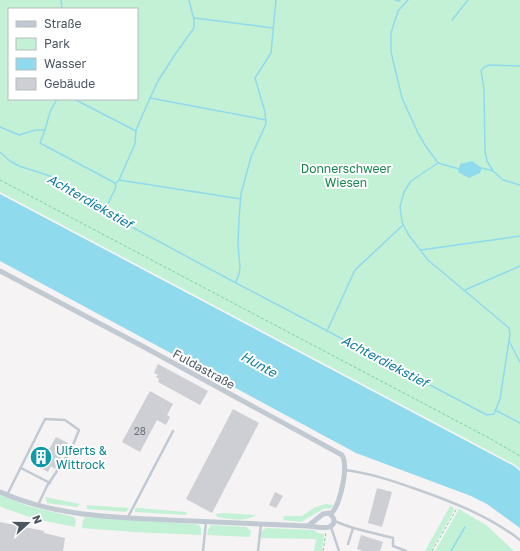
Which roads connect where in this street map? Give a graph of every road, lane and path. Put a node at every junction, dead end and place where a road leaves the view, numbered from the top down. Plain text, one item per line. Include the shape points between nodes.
1 (0, 180) edge
2 (0, 271) edge
3 (173, 431) dead end
4 (520, 456) edge
5 (21, 468) junction
6 (345, 470) junction
7 (50, 483) junction
8 (0, 492) edge
9 (7, 495) junction
10 (460, 504) junction
11 (38, 506) junction
12 (331, 514) junction
13 (127, 518) junction
14 (334, 521) junction
15 (206, 522) junction
16 (261, 524) junction
17 (308, 526) junction
18 (328, 527) junction
19 (353, 528) junction
20 (520, 540) edge
21 (348, 544) dead end
22 (406, 550) edge
23 (203, 551) edge
24 (258, 551) edge
25 (323, 551) edge
26 (339, 551) edge
27 (432, 551) edge

1 - 4 path
2 - 6 street, Fuldastraße via 342,456
3 - 13 lane
5 - 7 lane
5 - 7 lane via 46,419 64,420 78,430 71,450
5 - 9 lane
6 - 10 lane via 394,481
6 - 12 street via 338,501
7 - 11 lane
8 - 9 street
9 - 11 street
10 - 20 lane
10 - 27 path
11 - 13 street via 65,512
12 - 14 street
12 - 17 street via 323,514
13 - 15 street
14 - 18 street
14 - 19 lane
15 - 16 street
15 - 23 lane
16 - 17 street
16 - 24 lane
17 - 18 street
18 - 25 path
18 - 26 lane
19 - 21 lane
19 - 22 lane via 392,538 393,546

